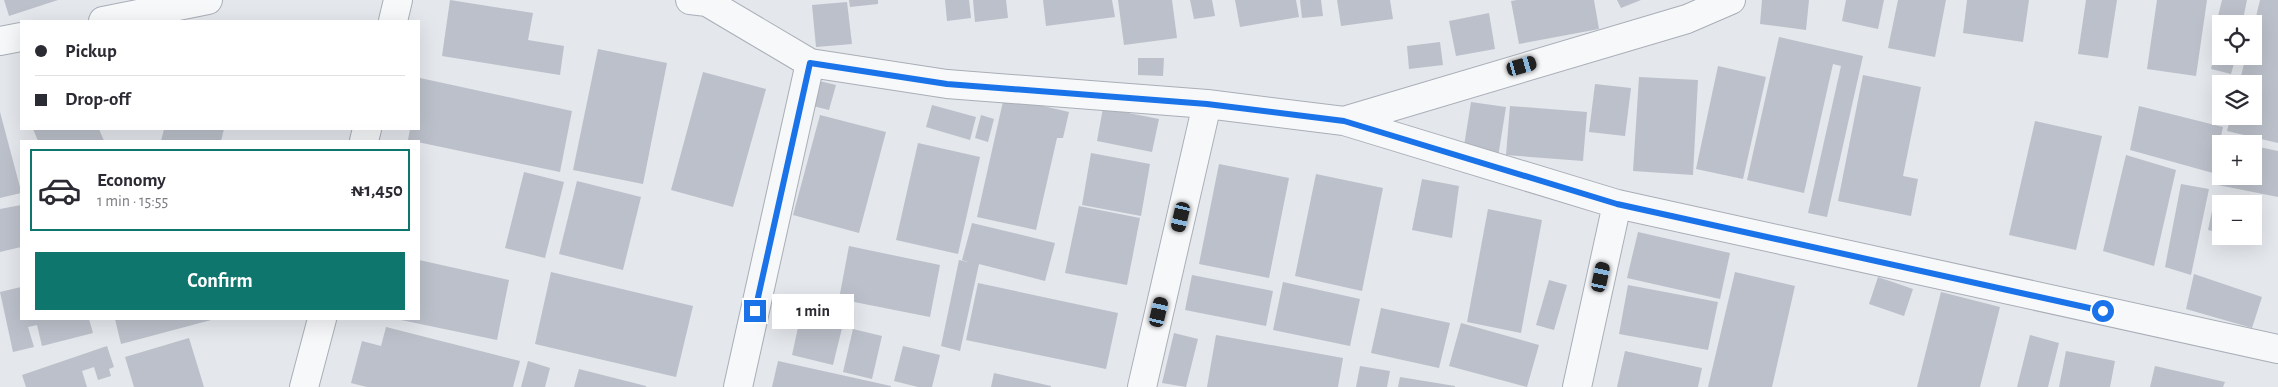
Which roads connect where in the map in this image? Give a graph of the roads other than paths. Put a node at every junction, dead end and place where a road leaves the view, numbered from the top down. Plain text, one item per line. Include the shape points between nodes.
1 (208, 0) edge
2 (398, 0) edge
3 (1731, 0) edge
4 (701, 1) edge
5 (108, 20) edge
6 (393, 20) edge
7 (20, 37) edge
8 (0, 41) edge
9 (810, 63) junction
10 (1207, 104) junction
11 (1344, 121) junction
12 (1617, 204) junction
13 (322, 320) edge
14 (2278, 349) edge
15 (304, 387) edge
16 (738, 387) edge
17 (1142, 387) edge
18 (1577, 387) edge

1 - 5 street
2 - 6 street
3 - 11 street via 1687,19
4 - 9 street
7 - 8 street
9 - 10 street via 947,84
9 - 16 street
10 - 11 street
10 - 17 street
11 - 12 street
12 - 14 street
12 - 18 street
13 - 15 street

